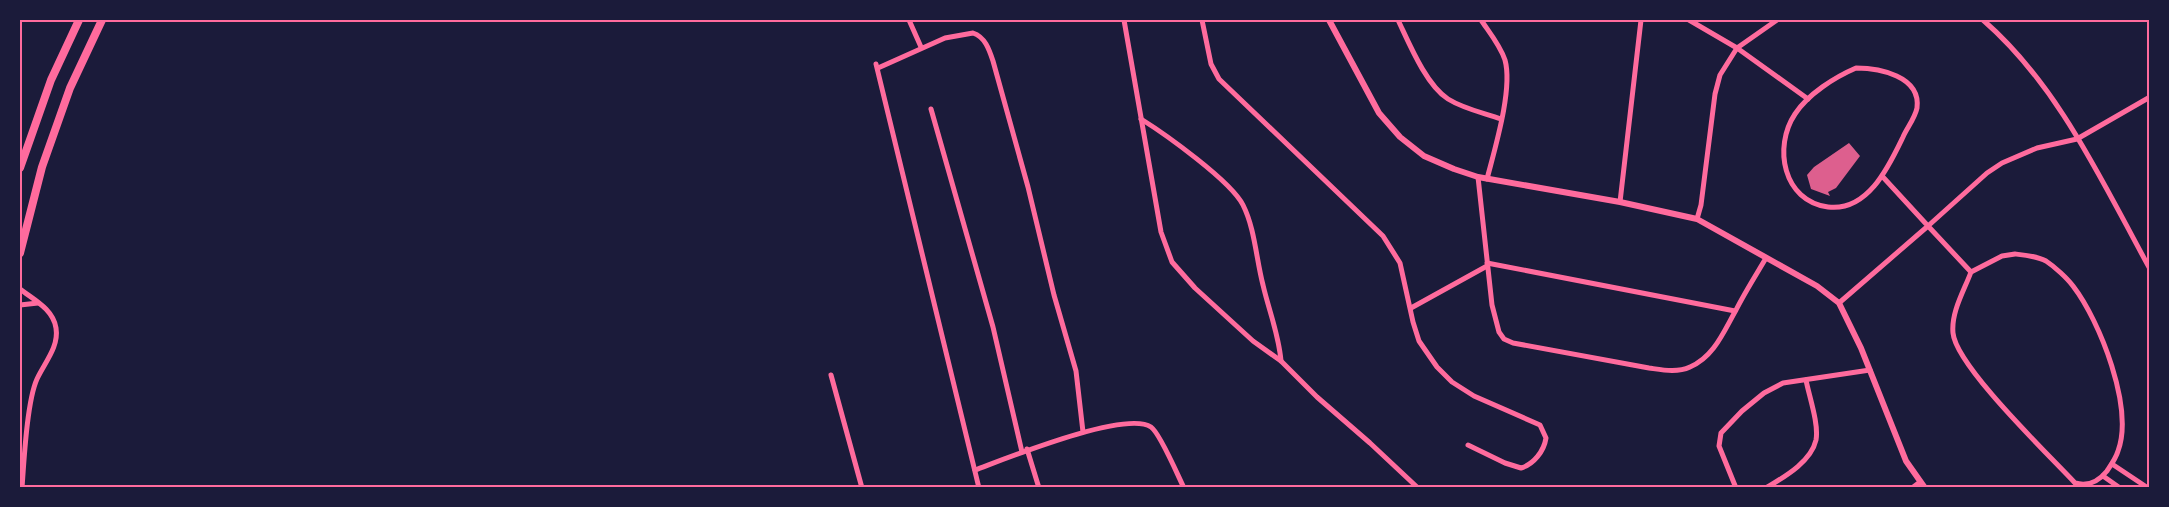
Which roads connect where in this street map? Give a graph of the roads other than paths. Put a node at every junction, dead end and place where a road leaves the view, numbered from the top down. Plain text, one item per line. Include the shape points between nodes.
1 (79, 20) edge
2 (102, 20) edge
3 (909, 20) edge
4 (1124, 20) edge
5 (1202, 20) edge
6 (1329, 20) edge
7 (1398, 20) edge
8 (1481, 20) edge
9 (1641, 20) edge
10 (1689, 20) edge
11 (1777, 20) edge
12 (1983, 20) edge
13 (921, 48) junction
14 (1737, 48) junction
15 (2150, 97) edge
16 (1808, 99) junction
17 (931, 109) dead end
18 (1141, 119) junction
19 (1501, 119) junction
20 (2077, 140) junction
21 (20, 168) edge
22 (1882, 176) junction
23 (1478, 177) junction
24 (1487, 178) junction
25 (1620, 202) junction
26 (1697, 219) junction
27 (1928, 226) junction
28 (20, 253) edge
29 (1766, 258) junction
30 (1487, 264) junction
31 (2150, 269) edge
32 (1971, 272) junction
33 (20, 290) edge
34 (38, 303) junction
35 (1839, 303) junction
36 (20, 305) edge
37 (1411, 308) junction
38 (1735, 311) junction
39 (1281, 361) junction
40 (1870, 370) junction
41 (831, 375) dead end
42 (1806, 380) junction
43 (1083, 432) junction
44 (1468, 445) dead end
45 (1024, 450) junction
46 (2112, 464) junction
47 (975, 470) junction
48 (2103, 476) junction
49 (1922, 485) edge
50 (22, 488) edge
51 (862, 488) edge
52 (979, 488) edge
53 (1039, 488) edge
54 (1184, 488) edge
55 (1418, 488) edge
56 (1736, 488) edge
57 (1766, 488) edge
58 (1912, 488) edge
59 (2120, 488) edge
60 (2148, 488) edge

1 - 21 highway via 51,80
2 - 28 highway via 70,88 42,167
3 - 13 street
4 - 18 street
5 - 37 street via 1211,64 1219,79 1383,236 1400,263
6 - 23 street via 1388,126 1424,156
7 - 19 street via 1425,73 1446,98
8 - 19 street via 1504,57 1507,72
9 - 25 street
10 - 14 street
11 - 14 street
12 - 20 street via 2041,81
13 - 43 street via 973,33 989,49 1076,371
13 - 47 street via 877,66
14 - 16 street
14 - 26 street via 1720,75 1715,94
15 - 20 street
16 - 22 street via 1796,112 1783,142 1786,172 1794,186 1820,206 1835,208 1852,204
16 - 22 street via 1856,68 1890,72 1905,81 1915,95 1917,109
17 - 45 street
18 - 39 street via 1161,232 1172,262 1214,306
18 - 39 street via 1227,184 1240,200 1253,235
19 - 24 street
20 - 27 street via 2037,148 2002,163
20 - 31 street
22 - 27 street
23 - 24 street
23 - 30 street
24 - 25 street
25 - 26 street
26 - 29 street
27 - 32 street
27 - 35 street
29 - 35 street
29 - 38 street
30 - 37 street
30 - 38 street
30 - 38 street via 1494,314 1504,339 1593,358 1681,370 1706,356
32 - 46 street via 2001,256 2026,255 2045,261 2073,286 2100,333 2118,386 2122,432
32 - 48 street via 1956,309 1953,333 1971,370 2075,483 2089,485
33 - 34 street
34 - 36 street
34 - 50 street via 52,317 57,340 36,381
35 - 40 street
37 - 44 street via 1419,340 1444,375 1474,396 1540,425 1546,438 1531,463 1521,468
39 - 55 street
40 - 42 street
40 - 49 street via 1902,452
41 - 51 street
42 - 56 street via 1783,383 1764,393 1721,433 1719,446
42 - 57 street via 1816,440 1800,465
43 - 45 street
43 - 54 street via 1131,424 1150,426
45 - 47 street
45 - 53 street
46 - 48 street
46 - 60 street
47 - 52 street
48 - 59 street
49 - 58 street

